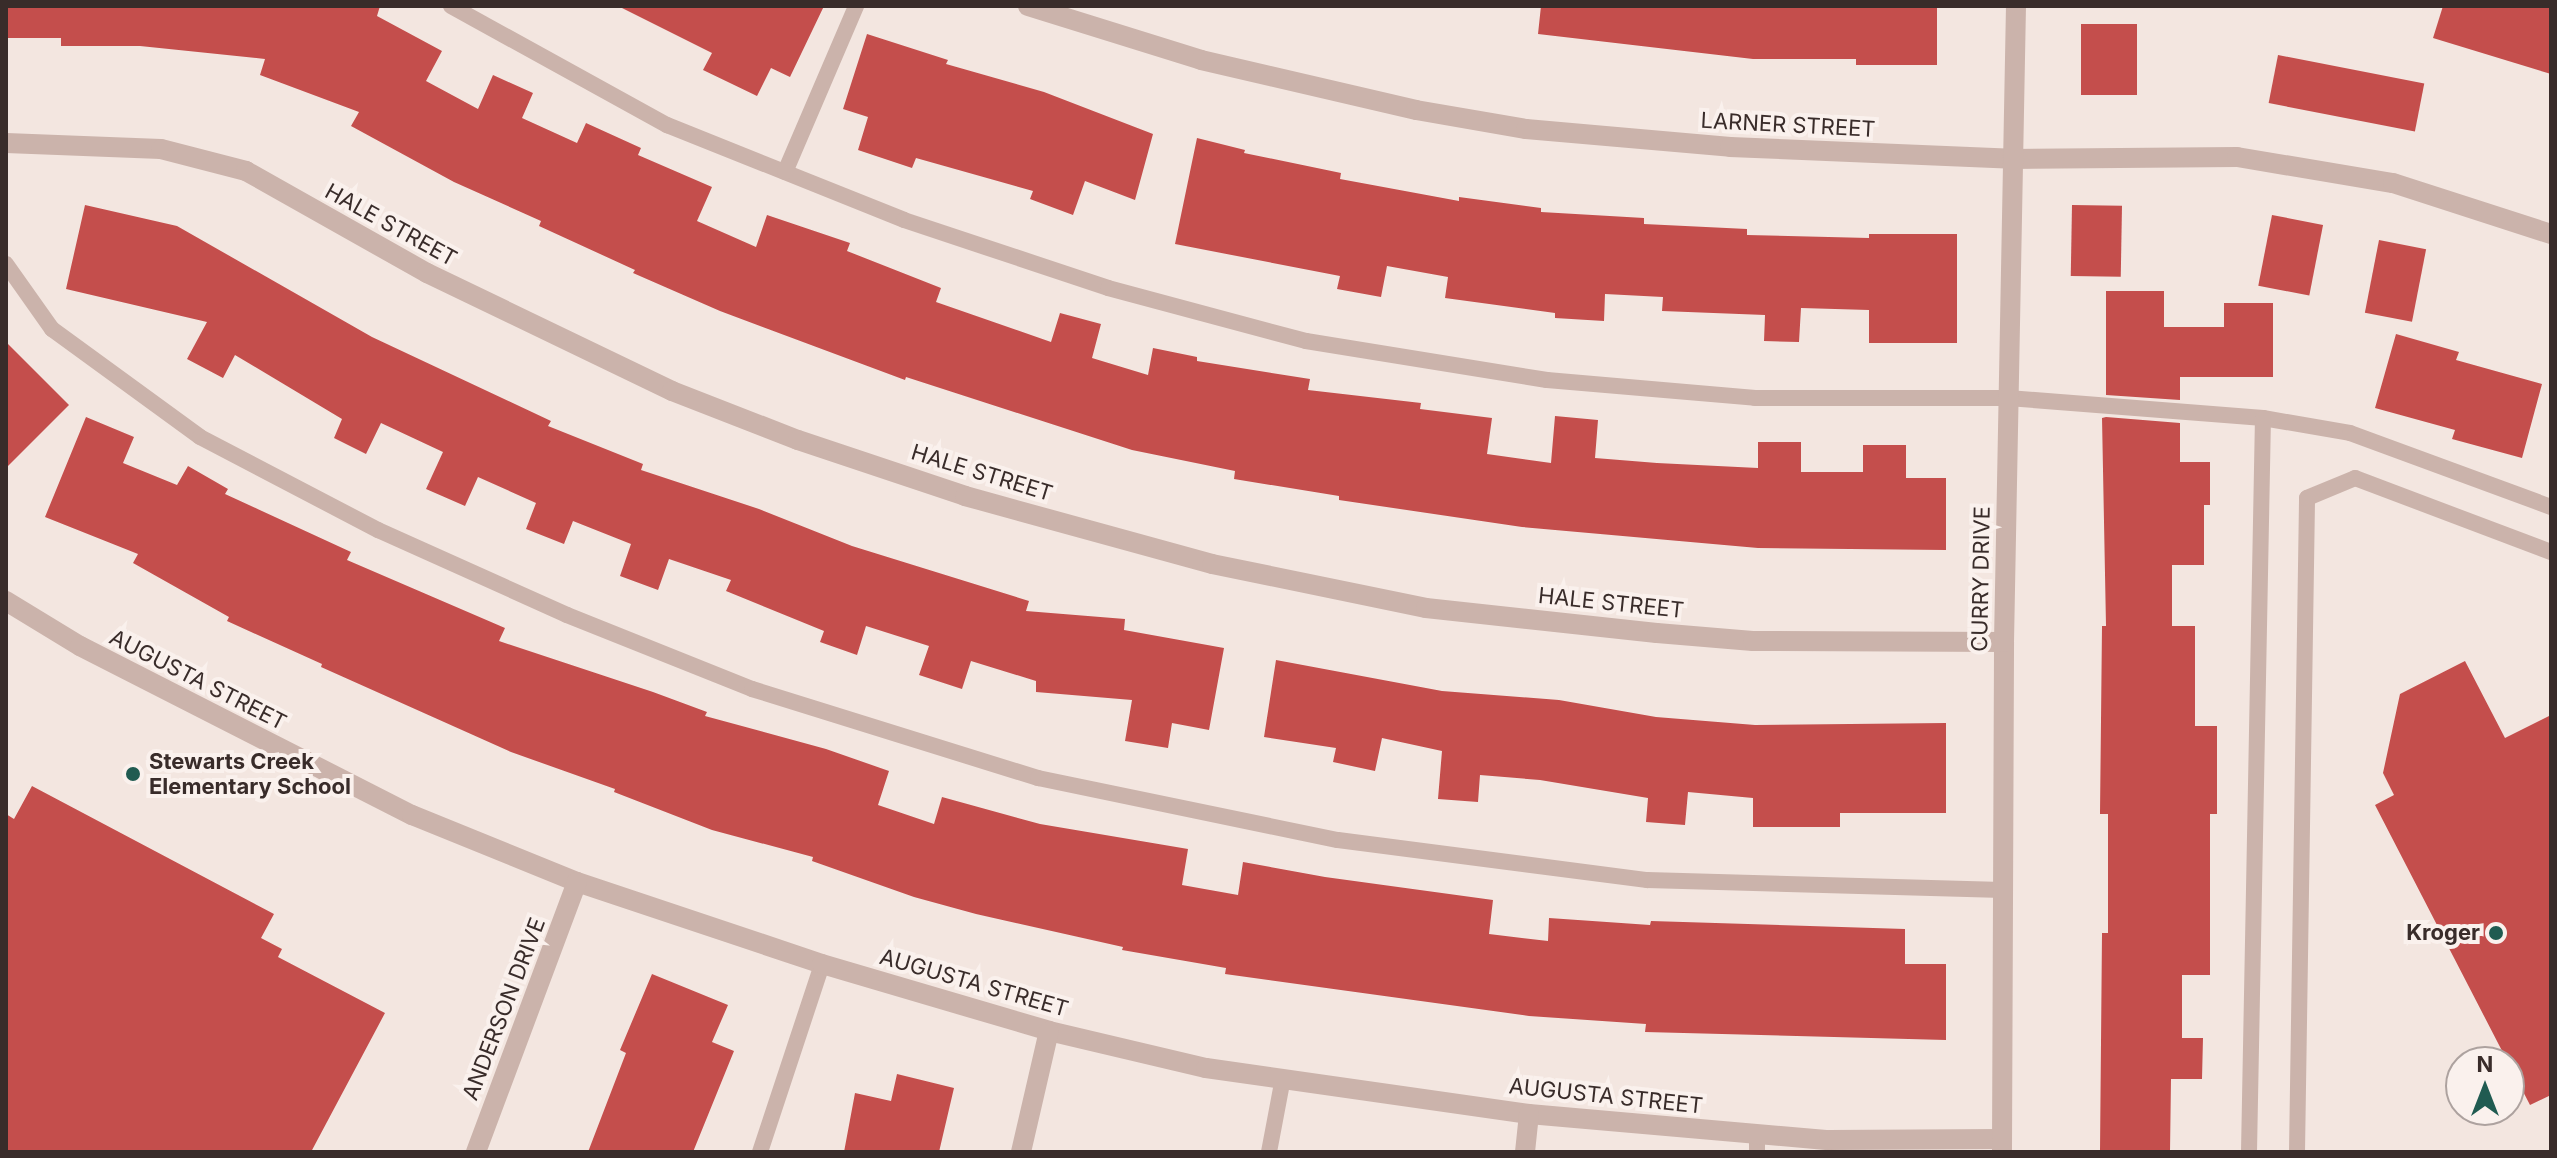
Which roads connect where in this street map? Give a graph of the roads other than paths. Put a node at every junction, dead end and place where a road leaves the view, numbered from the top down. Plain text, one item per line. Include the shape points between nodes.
1 (451, 6) edge
2 (856, 6) edge
3 (1028, 6) edge
4 (2016, 6) edge
5 (6, 143) edge
6 (2012, 159) junction
7 (785, 172) junction
8 (2551, 234) edge
9 (6, 264) edge
10 (2008, 398) junction
11 (2263, 418) junction
12 (2551, 507) edge
13 (2551, 552) edge
14 (6, 601) edge
15 (2004, 642) junction
16 (577, 882) junction
17 (2003, 890) junction
18 (822, 964) junction
19 (1049, 1031) junction
20 (1283, 1078) junction
21 (1529, 1114) junction
22 (1757, 1143) edge
23 (2002, 1145) edge
24 (476, 1152) edge
25 (760, 1152) edge
26 (1021, 1152) edge
27 (1269, 1152) edge
28 (1525, 1152) edge
29 (2249, 1152) edge
30 (2297, 1152) edge

1 - 7 lane via 667,125
2 - 7 lane
3 - 6 street, LARNER STREET via 1201,60 1416,110 1526,129 1730,147
4 - 6 street, CURRY DRIVE
5 - 15 street, HALE STREET via 161,149 246,171 427,273 672,391 965,496 1212,564 1426,608 1657,633 1753,641
6 - 8 street, LARNER STREET via 2237,157 2393,183
6 - 10 street, CURRY DRIVE
7 - 10 lane via 904,220 1108,288 1306,341 1547,380 1741,397
9 - 17 lane via 52,329 200,437 378,530 567,615 752,689 1038,778 1338,840 1647,880
10 - 11 lane
10 - 15 street, CURRY DRIVE
11 - 12 lane via 2350,433
11 - 29 lane
13 - 30 lane via 2355,478 2307,498
14 - 16 street, AUGUSTA STREET via 94,653 398,808
15 - 17 street, CURRY DRIVE
16 - 18 street, AUGUSTA STREET
16 - 24 street, ANDERSON DRIVE
17 - 23 street, CURRY DRIVE
18 - 19 street, AUGUSTA STREET
18 - 25 lane
19 - 20 street, AUGUSTA STREET via 1206,1068
19 - 26 street
20 - 21 street, AUGUSTA STREET
20 - 27 lane
21 - 22 street, AUGUSTA STREET
21 - 28 street
22 - 23 street, AUGUSTA STREET

